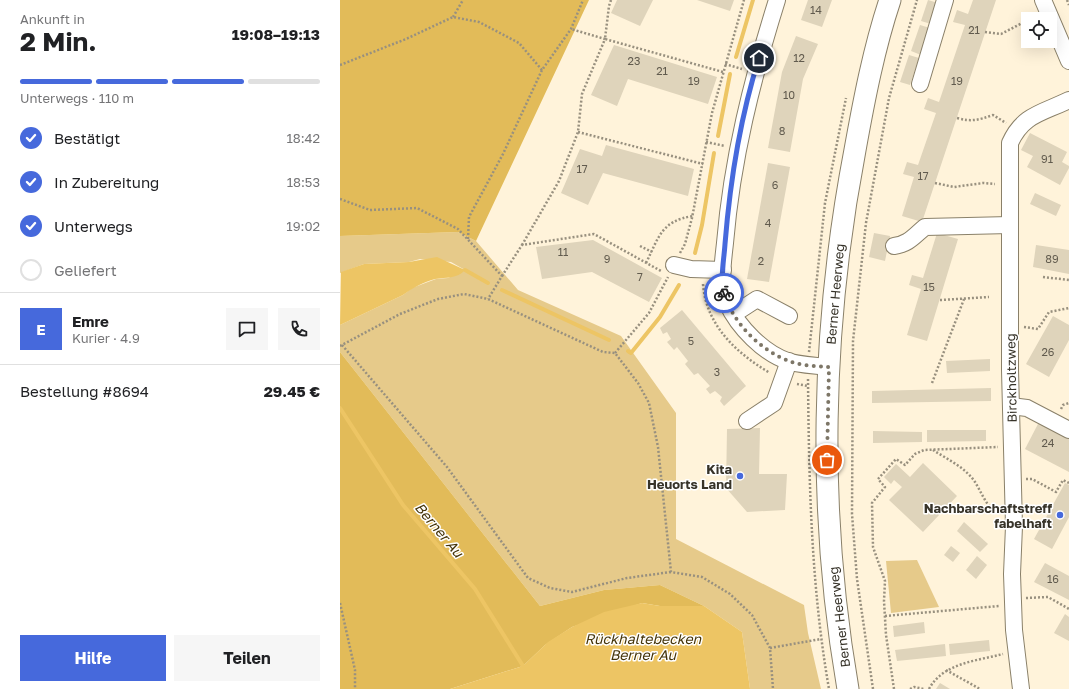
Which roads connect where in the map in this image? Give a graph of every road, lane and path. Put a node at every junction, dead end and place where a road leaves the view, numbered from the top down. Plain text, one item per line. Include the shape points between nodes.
1 (463, 0) edge
2 (584, 0) edge
3 (611, 0) edge
4 (744, 0) edge
5 (777, 0) edge
6 (890, 0) edge
7 (917, 0) edge
8 (945, 0) edge
9 (1043, 0) edge
10 (1067, 0) edge
11 (1069, 5) edge
12 (454, 17) junction
13 (1021, 23) edge
14 (571, 28) junction
15 (985, 32) dead end
16 (605, 39) junction
17 (1069, 61) edge
18 (725, 64) junction
19 (340, 65) edge
20 (542, 70) junction
21 (723, 72) junction
22 (754, 72) junction
23 (920, 84) dead end
24 (1069, 100) edge
25 (956, 118) dead end
26 (1008, 124) dead end
27 (578, 132) junction
28 (706, 142) junction
29 (737, 149) junction
30 (702, 164) junction
31 (935, 183) dead end
32 (1000, 185) dead end
33 (340, 199) edge
34 (693, 216) junction
35 (1010, 225) junction
36 (468, 239) junction
37 (522, 245) junction
38 (640, 246) dead end
39 (894, 246) dead end
40 (652, 252) junction
41 (646, 263) junction
42 (674, 265) joint
43 (723, 270) junction
44 (502, 276) junction
45 (1043, 277) dead end
46 (1069, 280) edge
47 (989, 297) dead end
48 (488, 299) junction
49 (964, 299) junction
50 (940, 300) dead end
51 (1069, 308) edge
52 (734, 314) junction
53 (789, 316) dead end
54 (1010, 328) junction
55 (341, 346) edge
56 (615, 353) junction
57 (789, 361) junction
58 (829, 367) junction
59 (932, 383) dead end
60 (1011, 406) junction
61 (747, 421) dead end
62 (1069, 430) edge
63 (1002, 447) dead end
64 (933, 450) junction
65 (1013, 478) junction
66 (1069, 483) edge
67 (993, 511) dead end
68 (671, 572) junction
69 (1007, 602) junction
70 (340, 603) edge
71 (1069, 609) edge
72 (885, 616) junction
73 (839, 636) junction
74 (770, 648) junction
75 (1010, 652) dead end
76 (946, 670) junction
77 (355, 689) edge
78 (773, 689) edge
79 (848, 689) edge
80 (873, 689) edge
81 (894, 689) edge
82 (910, 689) edge
83 (924, 689) edge
84 (929, 689) edge
85 (980, 689) edge
86 (1021, 689) edge

1 - 12 path
2 - 14 path
3 - 16 path
4 - 18 path
5 - 22 street
6 - 58 main road, Berner Heerweg via 864,99 843,210
7 - 80 path via 889,98 867,215 853,341 852,514 856,579
8 - 23 street
9 - 17 street
10 - 11 path
12 - 19 path
12 - 20 path via 479,22 519,42
13 - 15 path via 1001,34
14 - 16 path
14 - 20 path
16 - 21 path
16 - 27 path via 582,94
18 - 21 path
18 - 22 path
20 - 36 path via 503,154 469,217
21 - 28 path
22 - 29 street
24 - 35 street, Birckholtzweg via 1030,117 1013,135 1010,143
25 - 26 path via 977,121 994,115
27 - 30 path
27 - 37 path via 559,181
28 - 29 path
28 - 30 path
29 - 43 street via 728,206
30 - 34 path
31 - 32 path via 954,187 983,183
33 - 36 path via 370,210 417,208 458,229
34 - 40 path via 674,220 669,224
34 - 42 path via 685,244
35 - 39 street via 925,227 912,241
35 - 54 street, Birckholtzweg
36 - 44 path
37 - 41 path via 594,234
37 - 44 path
38 - 40 path
40 - 41 path
41 - 56 path via 668,275 649,313
42 - 43 street via 691,269
43 - 52 street via 723,288
44 - 48 path
45 - 46 path
47 - 49 path
48 - 55 path via 464,294 438,298 400,314
48 - 56 path via 603,352
49 - 50 path
49 - 59 path
51 - 54 path via 1049,312 1038,329
52 - 53 street via 757,299
52 - 57 street via 748,333 765,348
54 - 60 street, Birckholtzweg
55 - 68 path via 447,467 528,578 550,588 572,592 626,578
56 - 68 path via 638,383 649,403 658,447
57 - 58 street
57 - 61 street via 774,403
58 - 73 main road, Berner Heerweg via 828,524
60 - 62 street via 1027,408
60 - 65 street, Birckholtzweg
63 - 64 path
64 - 67 path via 967,474
64 - 72 path via 915,454 905,465 896,459 878,479 885,487 872,503 873,547 885,581
65 - 66 path via 1032,479 1056,492 1063,480
65 - 69 street, Birckholtzweg
68 - 74 path via 702,577 730,594 752,616
69 - 71 path via 1048,597
69 - 72 path
69 - 86 street, Birckholtzweg via 1014,630
70 - 77 path via 355,670
72 - 81 path
73 - 74 path
73 - 79 main road, Berner Heerweg
74 - 78 path
75 - 76 path
76 - 84 path via 934,679
76 - 85 path
82 - 83 path

